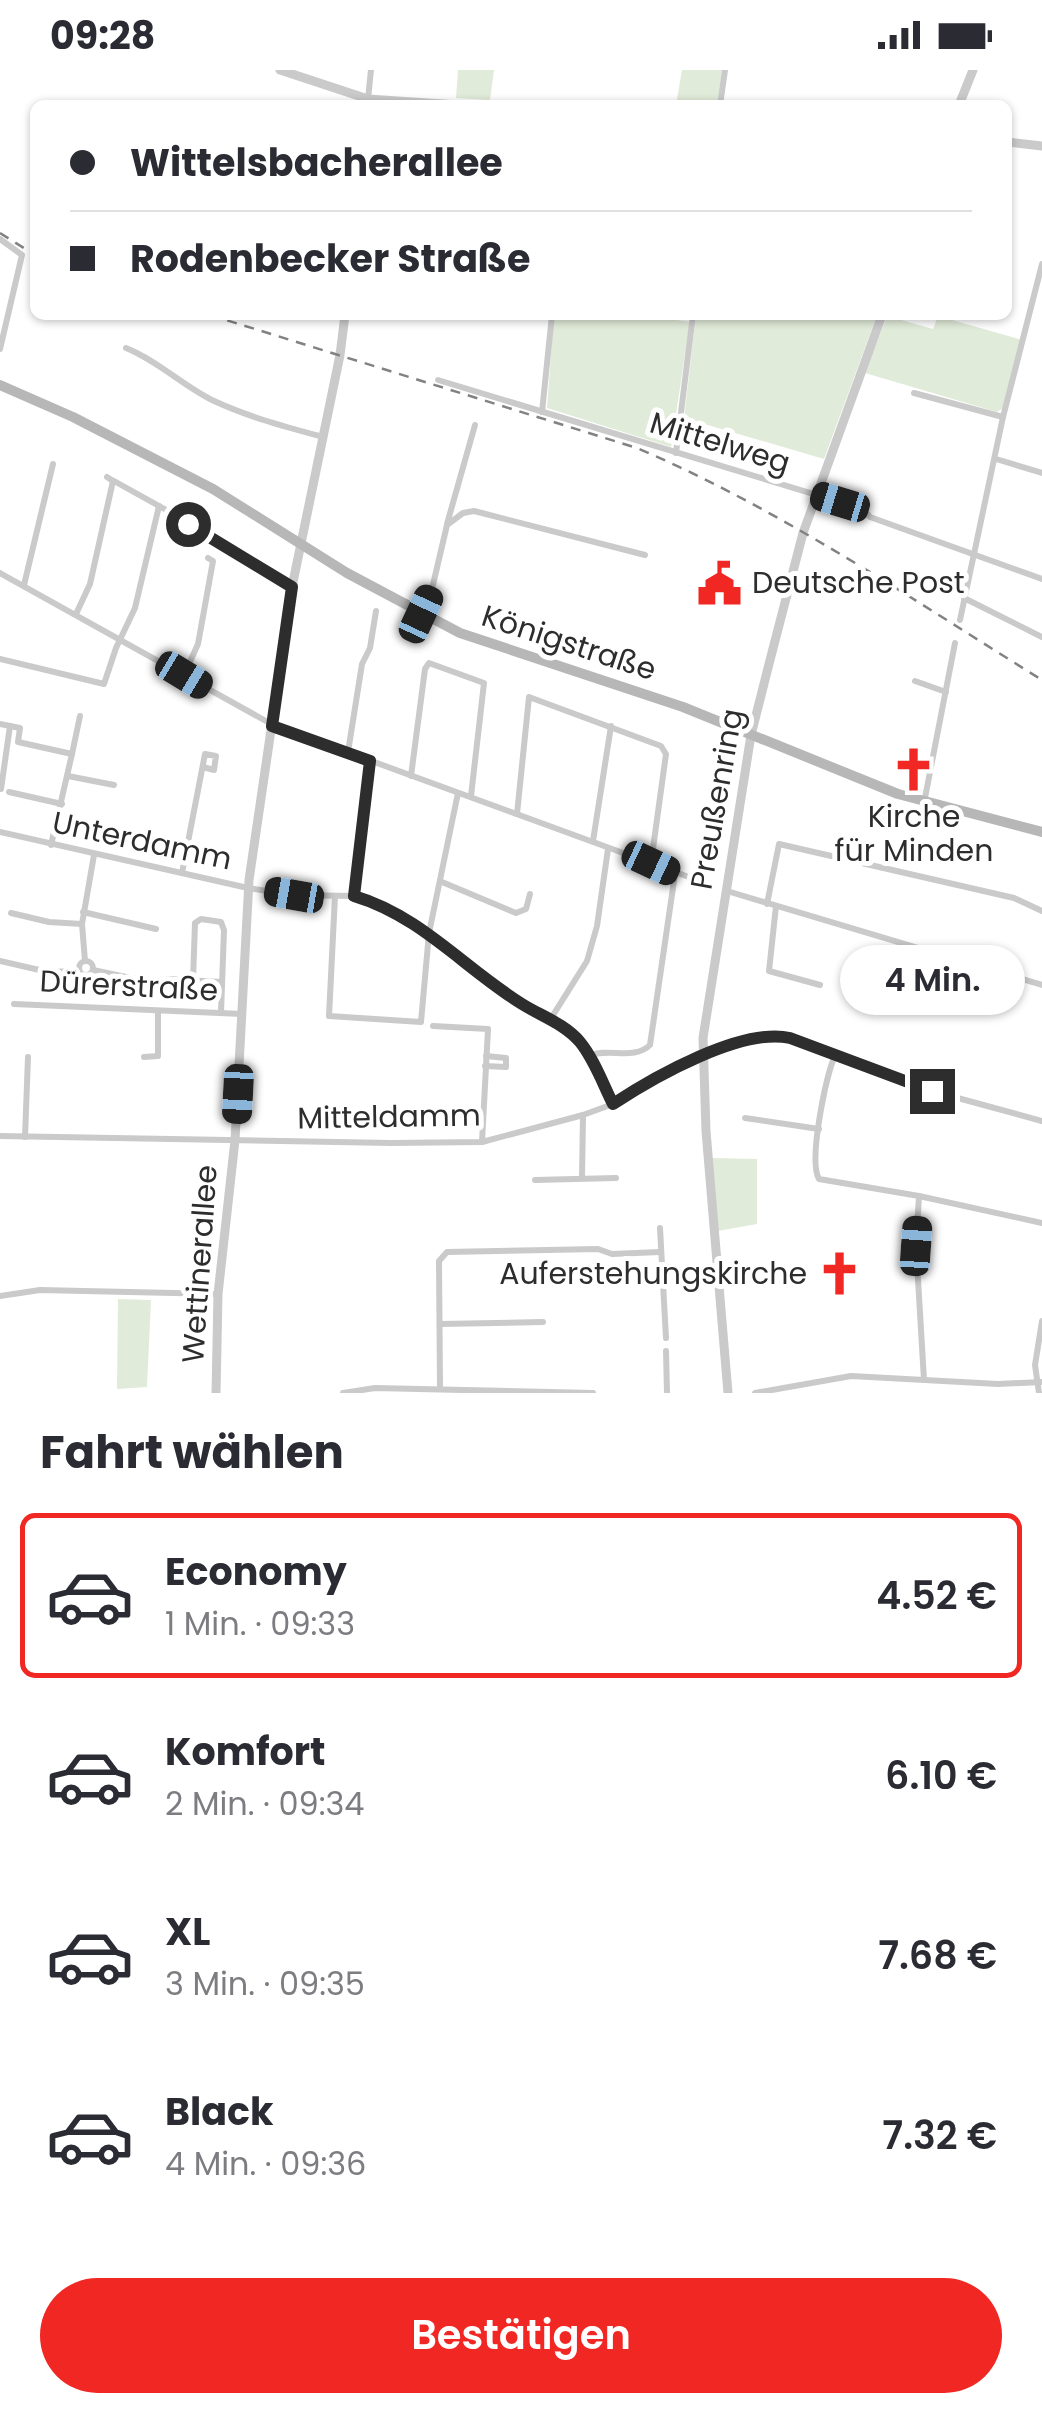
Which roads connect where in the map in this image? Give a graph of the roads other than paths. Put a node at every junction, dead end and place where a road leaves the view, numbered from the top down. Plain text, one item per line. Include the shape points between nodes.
1 (280, 70) edge
2 (372, 70) edge
3 (725, 70) edge
4 (973, 70) edge
5 (362, 100) edge
6 (368, 100) edge
7 (721, 100) edge
8 (961, 100) edge
9 (1012, 142) edge
10 (1042, 146) edge
11 (0, 239) edge
12 (1042, 264) edge
13 (344, 320) edge
14 (551, 320) edge
15 (692, 320) edge
16 (880, 320) edge
17 (126, 348) dead end
18 (0, 349) edge
19 (438, 380) dead end
20 (0, 385) edge
21 (914, 392) dead end
22 (542, 412) junction
23 (1004, 418) junction
24 (475, 425) dead end
25 (323, 437) junction
26 (676, 453) junction
27 (996, 459) junction
28 (53, 464) dead end
29 (1042, 474) edge
30 (816, 495) junction
31 (160, 506) junction
32 (170, 512) dead end
33 (186, 520) dead end
34 (446, 525) junction
35 (301, 545) junction
36 (972, 553) junction
37 (646, 556) dead end
38 (208, 558) dead end
39 (0, 573) edge
40 (1042, 578) edge
41 (24, 585) junction
42 (292, 587) junction
43 (964, 598) junction
44 (376, 611) dead end
45 (76, 614) junction
46 (421, 614) junction
47 (960, 620) dead end
48 (1042, 637) edge
49 (122, 641) junction
50 (955, 643) dead end
51 (0, 659) edge
52 (184, 675) junction
53 (914, 681) dead end
54 (946, 692) junction
55 (80, 716) dead end
56 (0, 724) edge
57 (10, 726) junction
58 (272, 726) junction
59 (610, 726) junction
60 (752, 734) junction
61 (8, 740) junction
62 (18, 742) junction
63 (348, 752) junction
64 (72, 754) junction
65 (370, 761) junction
66 (203, 768) dead end
67 (68, 776) junction
68 (411, 776) junction
69 (0, 781) edge
70 (114, 786) dead end
71 (3, 790) edge
72 (458, 794) junction
73 (470, 796) junction
74 (0, 798) edge
75 (924, 803) junction
76 (62, 804) junction
77 (517, 814) junction
78 (0, 832) edge
79 (1042, 832) edge
80 (593, 842) junction
81 (51, 845) junction
82 (608, 849) junction
83 (94, 855) junction
84 (651, 863) junction
85 (182, 874) junction
86 (675, 874) junction
87 (442, 882) junction
88 (708, 884) dead end
89 (248, 888) junction
90 (726, 891) junction
91 (530, 894) dead end
92 (334, 896) junction
93 (354, 896) junction
94 (771, 905) junction
95 (1042, 911) edge
96 (12, 912) dead end
97 (83, 912) junction
98 (82, 924) junction
99 (156, 929) dead end
100 (429, 932) junction
101 (0, 961) edge
102 (85, 961) junction
103 (93, 970) junction
104 (79, 972) junction
105 (168, 979) dead end
106 (193, 980) junction
107 (150, 982) dead end
108 (222, 982) junction
109 (820, 985) dead end
110 (1042, 985) edge
111 (14, 1004) dead end
112 (158, 1010) junction
113 (221, 1013) junction
114 (242, 1014) junction
115 (550, 1020) junction
116 (433, 1026) dead end
117 (835, 1054) junction
118 (486, 1056) junction
119 (588, 1056) junction
120 (28, 1057) dead end
121 (144, 1057) dead end
122 (702, 1057) junction
123 (484, 1066) junction
124 (613, 1104) junction
125 (583, 1115) junction
126 (745, 1118) dead end
127 (1042, 1121) edge
128 (818, 1129) junction
129 (0, 1136) edge
130 (25, 1137) junction
131 (236, 1140) junction
132 (482, 1142) junction
133 (582, 1178) junction
134 (616, 1178) dead end
135 (535, 1180) dead end
136 (919, 1196) junction
137 (1042, 1223) edge
138 (660, 1228) dead end
139 (660, 1252) junction
140 (218, 1294) junction
141 (0, 1296) edge
142 (1042, 1320) edge
143 (543, 1322) dead end
144 (440, 1324) junction
145 (666, 1338) dead end
146 (666, 1351) dead end
147 (906, 1379) junction
148 (820, 1380) junction
149 (924, 1380) junction
150 (1039, 1382) edge
151 (440, 1388) junction
152 (364, 1391) edge
153 (216, 1393) edge
154 (343, 1393) edge
155 (594, 1393) edge
156 (667, 1393) edge
157 (728, 1393) edge
158 (755, 1393) edge
159 (822, 1393) edge
160 (908, 1393) edge
161 (1039, 1393) edge

1 - 5 street
2 - 6 street
3 - 7 street
4 - 8 street
9 - 10 street
11 - 18 street via 22,254
12 - 23 street
13 - 25 street, Wettinerallee
14 - 22 street
15 - 26 street
16 - 30 street, Preußenring
17 - 25 street via 210,399
19 - 22 street, Mittelweg
20 - 35 main road, Königstraße via 200,482
21 - 23 street
22 - 26 street, Mittelweg
23 - 27 street
24 - 34 street
25 - 35 street, Wettinerallee
26 - 30 street, Mittelweg
27 - 29 street
27 - 36 street
28 - 41 street
30 - 36 street, Mittelweg
30 - 60 street, Preußenring
31 - 32 street
31 - 45 street via 110,479 90,584
31 - 49 street
33 - 42 street
34 - 37 street via 474,511
34 - 46 street
35 - 42 street, Wettinerallee
35 - 46 main road, Königstraße
36 - 40 street, Mittelweg
36 - 43 street
38 - 52 street via 213,561 198,644
39 - 41 street
41 - 45 street
42 - 58 street, Wettinerallee
43 - 47 street
43 - 48 street
44 - 63 street
45 - 49 street
46 - 60 main road, Königstraße
49 - 51 street via 104,684
49 - 52 street
50 - 54 street
52 - 58 street
53 - 54 street
54 - 75 street
55 - 64 street
56 - 57 street
57 - 61 street
57 - 62 street via 20,728
58 - 63 street
58 - 89 street, Wettinerallee
59 - 77 street via 530,697
59 - 80 street
59 - 84 street via 666,754
60 - 75 main road, Königstraße
60 - 90 street, Preußenring
61 - 62 street
61 - 69 street
62 - 64 street
63 - 65 street
64 - 67 street
65 - 68 street
65 - 93 street
66 - 85 street
67 - 70 street
67 - 76 street
68 - 72 street
68 - 73 street via 429,664 484,683
69 - 71 street
71 - 74 street
71 - 76 street
72 - 73 street
72 - 87 street
73 - 77 street
75 - 79 main road, Königstraße
76 - 81 street
77 - 80 street
78 - 81 street, Unterdamm
80 - 82 street
81 - 83 street, Unterdamm
82 - 84 street
82 - 115 street via 587,961
83 - 85 street, Unterdamm
83 - 97 street
84 - 86 street
85 - 89 street, Unterdamm
86 - 88 street
86 - 119 street via 650,1045 638,1053
87 - 91 street via 516,913 526,909
87 - 100 street
89 - 92 street, Unterdamm
89 - 114 street, Wettinerallee
90 - 94 street
90 - 122 street, Preußenring
92 - 93 street, Unterdamm
92 - 100 street via 328,1011 334,1018 421,1022
93 - 100 street, Unterdamm
94 - 95 street via 779,844 1014,898
94 - 109 street via 769,972
94 - 110 street
96 - 98 street
97 - 98 street
97 - 99 street
98 - 102 street
100 - 115 street, Unterdamm
101 - 104 street
102 - 103 street
102 - 104 street
103 - 104 street via 87,976
103 - 107 street
105 - 106 street
106 - 108 street
106 - 108 street via 195,923 202,919 224,926
108 - 113 street
111 - 112 street, Dürerstraße
112 - 113 street, Dürerstraße
112 - 121 street via 158,1056
113 - 114 street, Dürerstraße
114 - 131 street, Wettinerallee
115 - 119 street, Unterdamm
116 - 118 street via 488,1029
117 - 122 street, Mitteldamm via 768,1034
117 - 127 street, Mitteldamm via 932,1091
117 - 128 street
118 - 123 street
118 - 123 street via 506,1058 506,1068
119 - 124 street, Unterdamm
120 - 130 street
122 - 124 street, Mitteldamm
122 - 157 street, Preußenring
123 - 132 street
124 - 125 street, Mitteldamm
125 - 132 street, Mitteldamm
125 - 133 street
126 - 128 street
128 - 136 street via 819,1179
129 - 130 street, Mitteldamm
130 - 131 street, Mitteldamm
131 - 132 street, Mitteldamm
131 - 140 street, Wettinerallee
133 - 134 street
133 - 135 street
136 - 137 street
136 - 149 street
138 - 139 street
139 - 144 street via 447,1252 439,1262
139 - 145 street
140 - 141 street via 40,1290
140 - 153 street, Wettinerallee
142 - 150 street
143 - 144 street
144 - 151 street
146 - 156 street
147 - 148 street
147 - 149 street
147 - 160 street
148 - 158 street
148 - 159 street
149 - 150 street
150 - 161 street
151 - 152 street
151 - 155 street
152 - 154 street

